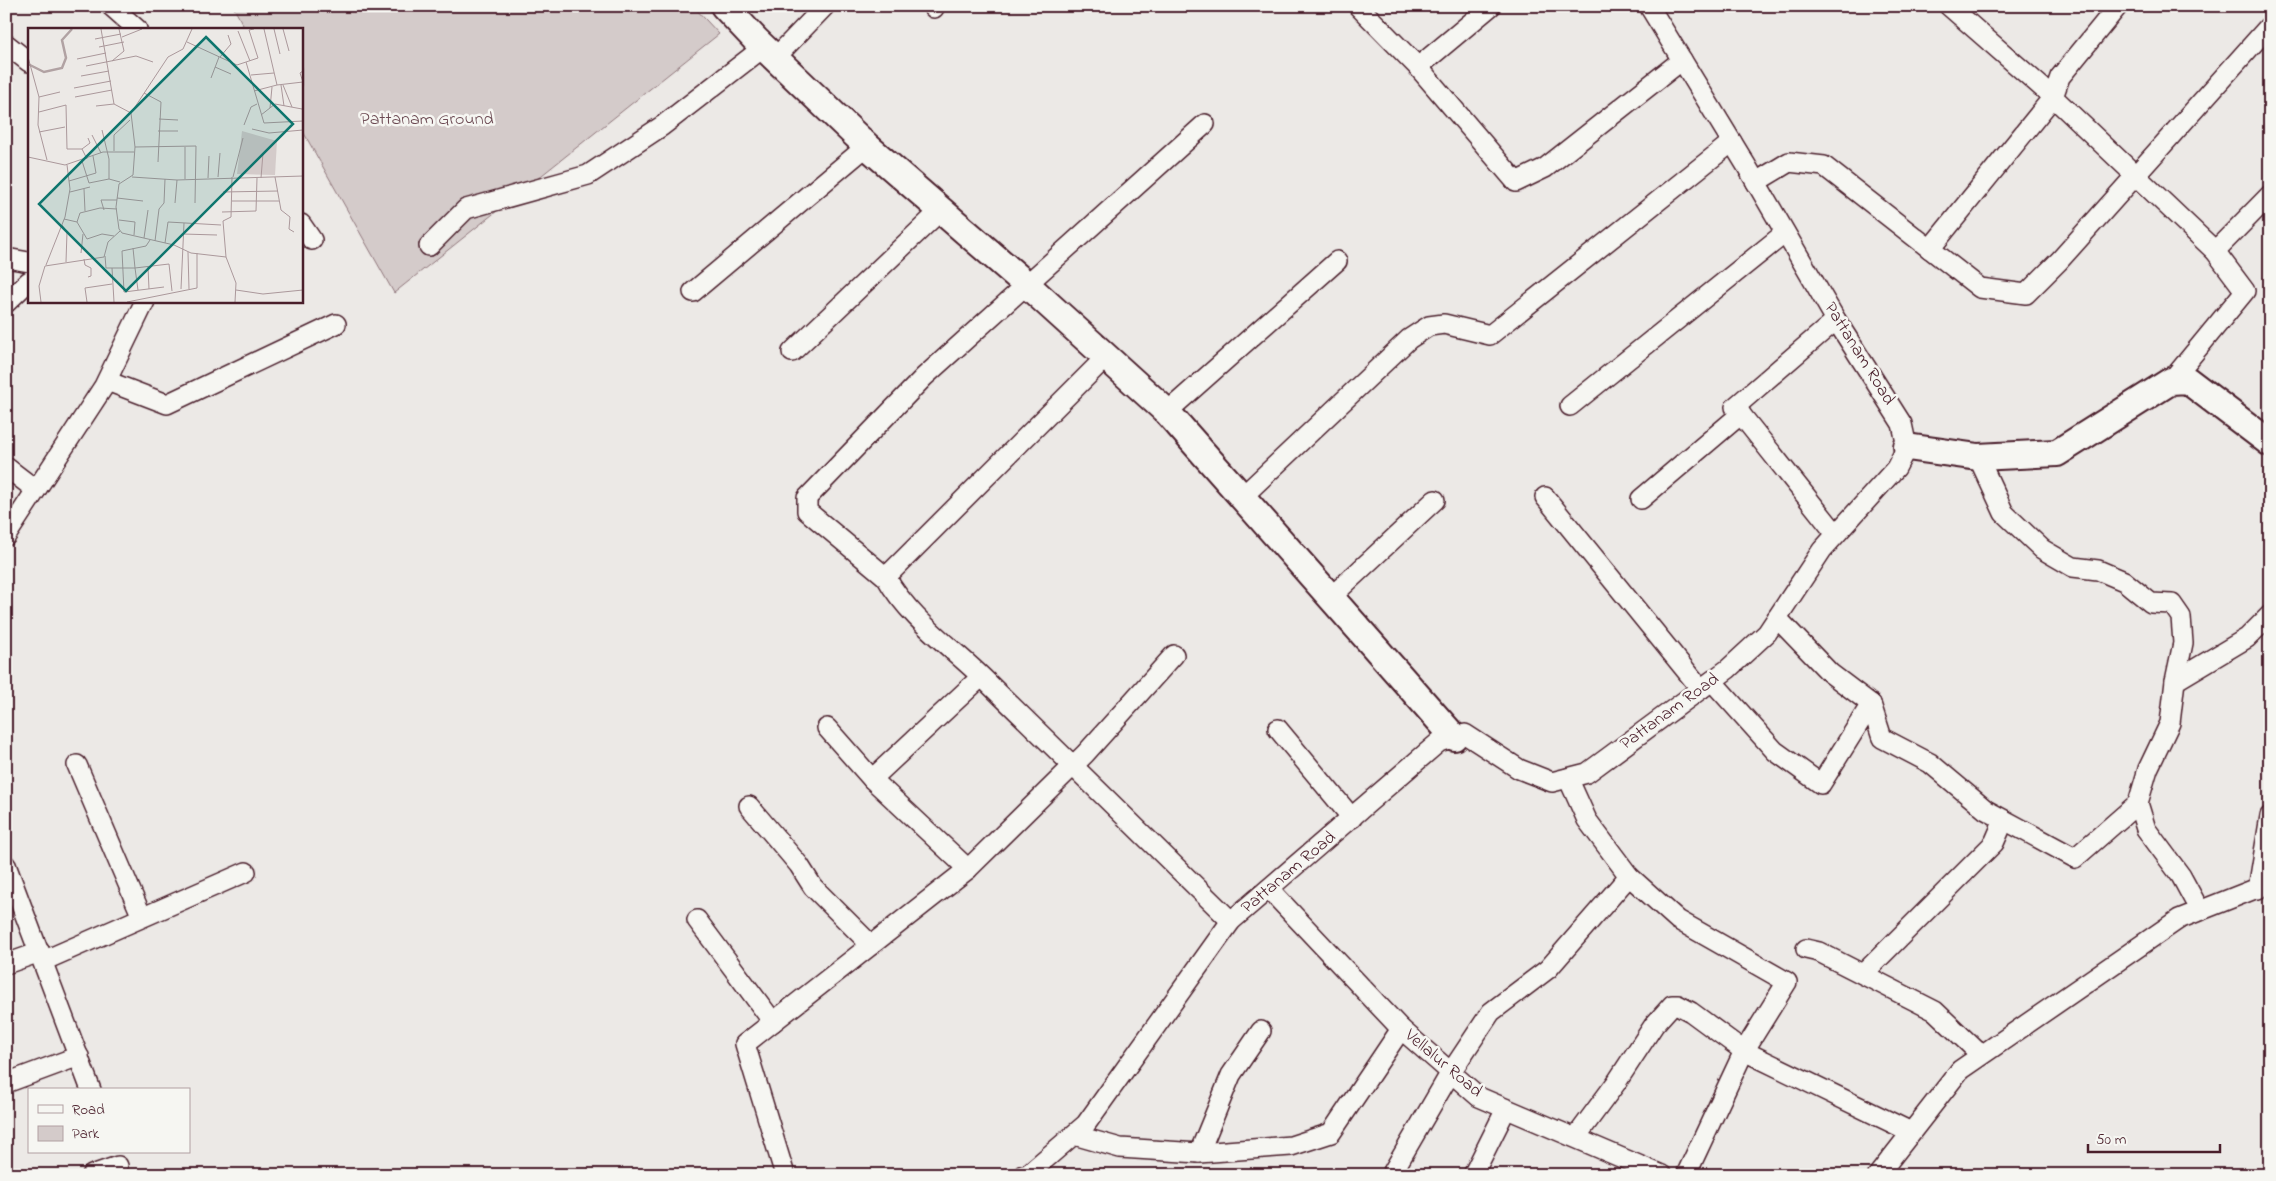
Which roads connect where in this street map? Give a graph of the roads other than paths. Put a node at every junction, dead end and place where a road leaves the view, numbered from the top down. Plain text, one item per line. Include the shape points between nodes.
1 (111, 6) edge
2 (724, 6) edge
3 (825, 6) edge
4 (1358, 6) edge
5 (1490, 6) edge
6 (1649, 6) edge
7 (2118, 6) edge
8 (1954, 8) edge
9 (2270, 25) edge
10 (136, 28) edge
11 (6, 44) edge
12 (770, 52) junction
13 (1682, 60) junction
14 (28, 61) edge
15 (1418, 67) junction
16 (2053, 97) junction
17 (1205, 124) dead end
18 (1732, 142) junction
19 (867, 146) junction
20 (2136, 176) junction
21 (1756, 182) junction
22 (2270, 195) edge
23 (941, 210) junction
24 (302, 225) edge
25 (1786, 233) junction
26 (312, 240) dead end
27 (429, 246) dead end
28 (1930, 249) junction
29 (2215, 251) junction
30 (6, 258) edge
31 (1337, 261) dead end
32 (28, 262) edge
33 (28, 282) edge
34 (1026, 284) junction
35 (692, 292) dead end
36 (6, 302) edge
37 (145, 302) edge
38 (1836, 320) junction
39 (336, 324) dead end
40 (792, 352) dead end
41 (1106, 357) junction
42 (107, 380) junction
43 (2171, 381) junction
44 (1570, 406) dead end
45 (1167, 412) junction
46 (1741, 414) junction
47 (2270, 443) edge
48 (1907, 447) junction
49 (1978, 457) junction
50 (6, 467) edge
51 (36, 490) junction
52 (1242, 497) junction
53 (1545, 497) dead end
54 (1641, 498) dead end
55 (1435, 500) dead end
56 (1836, 534) junction
57 (6, 536) edge
58 (886, 577) junction
59 (1331, 597) junction
60 (2270, 616) edge
61 (1777, 618) junction
62 (1174, 655) dead end
63 (981, 677) junction
64 (2176, 681) junction
65 (1706, 685) junction
66 (1870, 704) junction
67 (827, 728) dead end
68 (1278, 729) dead end
69 (1454, 737) junction
70 (77, 765) dead end
71 (1072, 767) junction
72 (1568, 778) junction
73 (872, 779) junction
74 (2138, 803) junction
75 (749, 806) dead end
76 (2270, 816) edge
77 (1352, 818) junction
78 (2004, 820) junction
79 (6, 865) edge
80 (968, 869) junction
81 (246, 872) dead end
82 (1629, 876) junction
83 (2264, 886) edge
84 (1269, 889) junction
85 (2200, 911) junction
86 (142, 917) junction
87 (697, 920) dead end
88 (1231, 921) junction
89 (871, 945) junction
90 (1806, 950) dead end
91 (42, 957) junction
92 (6, 964) edge
93 (1863, 974) junction
94 (773, 1022) junction
95 (1401, 1029) junction
96 (1261, 1031) dead end
97 (1744, 1051) junction
98 (1981, 1055) junction
99 (79, 1056) junction
100 (1451, 1072) junction
101 (6, 1083) edge
102 (90, 1088) edge
103 (1506, 1109) junction
104 (1911, 1132) junction
105 (1074, 1135) junction
106 (1576, 1137) junction
107 (1198, 1153) junction
108 (118, 1164) edge
109 (1633, 1169) edge
110 (1027, 1174) edge
111 (92, 1175) edge
112 (785, 1175) edge
113 (1391, 1175) edge
114 (1473, 1175) edge
115 (1662, 1175) edge
116 (1686, 1175) edge
117 (1878, 1175) edge

1 - 10 street
2 - 12 street
3 - 12 street
4 - 15 street
5 - 15 street
6 - 13 street, Pattanam Road
7 - 16 street via 2060,76
8 - 16 street
9 - 20 street
11 - 14 street
12 - 19 street
12 - 27 street via 588,175 466,209
13 - 15 street via 1545,168 1516,182
13 - 18 street, Pattanam Road
16 - 20 street
16 - 28 street
17 - 34 street
18 - 21 street, Pattanam Road
18 - 52 street via 1490,335 1444,324 1429,326 1409,339
19 - 23 street
19 - 35 street
20 - 28 street via 2026,294 1980,288
20 - 29 street
21 - 25 street, Pattanam Road
21 - 28 street via 1789,162 1824,166
22 - 29 street
23 - 34 street
23 - 40 street
24 - 26 street
25 - 38 street, Pattanam Road
25 - 44 street
29 - 43 street via 2245,291
30 - 32 street
31 - 45 street
33 - 36 street
34 - 41 street
34 - 58 street via 924,377 807,498 807,511
37 - 42 street
38 - 46 street via 1735,407
38 - 48 street, Pattanam Road via 1902,424
39 - 42 street via 167,404
41 - 45 street
41 - 58 street
42 - 51 street
43 - 47 street via 2187,380
43 - 49 street via 2057,453
45 - 52 street
46 - 54 street
46 - 56 street
48 - 49 street
48 - 56 street, Pattanam Road via 1896,468
49 - 64 street via 2004,513 2042,549 2073,566 2098,570 2124,581 2151,603 2172,604 2181,617 2183,643
50 - 51 street
51 - 57 street
52 - 59 street
53 - 65 street
55 - 59 street
56 - 61 street, Pattanam Road
58 - 63 street via 906,604
59 - 69 street
60 - 64 street via 2247,638
61 - 65 street, Pattanam Road via 1767,633
61 - 66 street via 1830,673
62 - 71 street
63 - 71 street
63 - 73 street
64 - 74 street via 2170,723 2148,769
65 - 66 street via 1775,751 1821,784
65 - 72 street, Pattanam Road via 1587,773
66 - 78 street via 1882,738 1930,763 1986,810
67 - 73 street
68 - 77 street
69 - 72 street, Pattanam Road via 1465,734 1519,769 1552,782
69 - 77 street, Pattanam Road via 1439,742
70 - 86 street
71 - 80 street
71 - 88 street
72 - 82 street via 1587,820
73 - 80 street
74 - 78 street via 2075,858
74 - 85 street via 2146,830 2181,876
75 - 89 street via 799,865 813,887
76 - 83 street
77 - 84 street, Pattanam Road
78 - 93 street via 1994,843
79 - 91 street
80 - 89 street
81 - 86 street
82 - 97 street via 1678,920 1787,982
82 - 100 street via 1548,968 1491,1012
83 - 85 street
84 - 88 street, Pattanam Road
84 - 95 street, Vellalur Road
85 - 98 street via 2179,919
86 - 91 street
87 - 94 street
88 - 105 street, Pattanam Road via 1086,1124
89 - 94 street
90 - 93 street via 1819,952
91 - 92 street
91 - 99 street
93 - 98 street via 1935,1011
94 - 112 street via 745,1044
95 - 100 street, Vellalur Road
95 - 107 street via 1331,1133 1291,1146
96 - 107 street via 1231,1075
97 - 104 street
97 - 106 street via 1692,1012 1672,1005 1654,1025
97 - 116 street
98 - 104 street via 1960,1070
99 - 101 street
99 - 102 street
100 - 103 street, Vellalur Road via 1479,1097
100 - 113 street
103 - 106 street, Vellalur Road
103 - 114 street
104 - 117 street
105 - 107 street via 1120,1148
105 - 110 street, Pattanam Road
106 - 109 street, Vellalur Road
108 - 111 street
109 - 115 street, Vellalur Road

